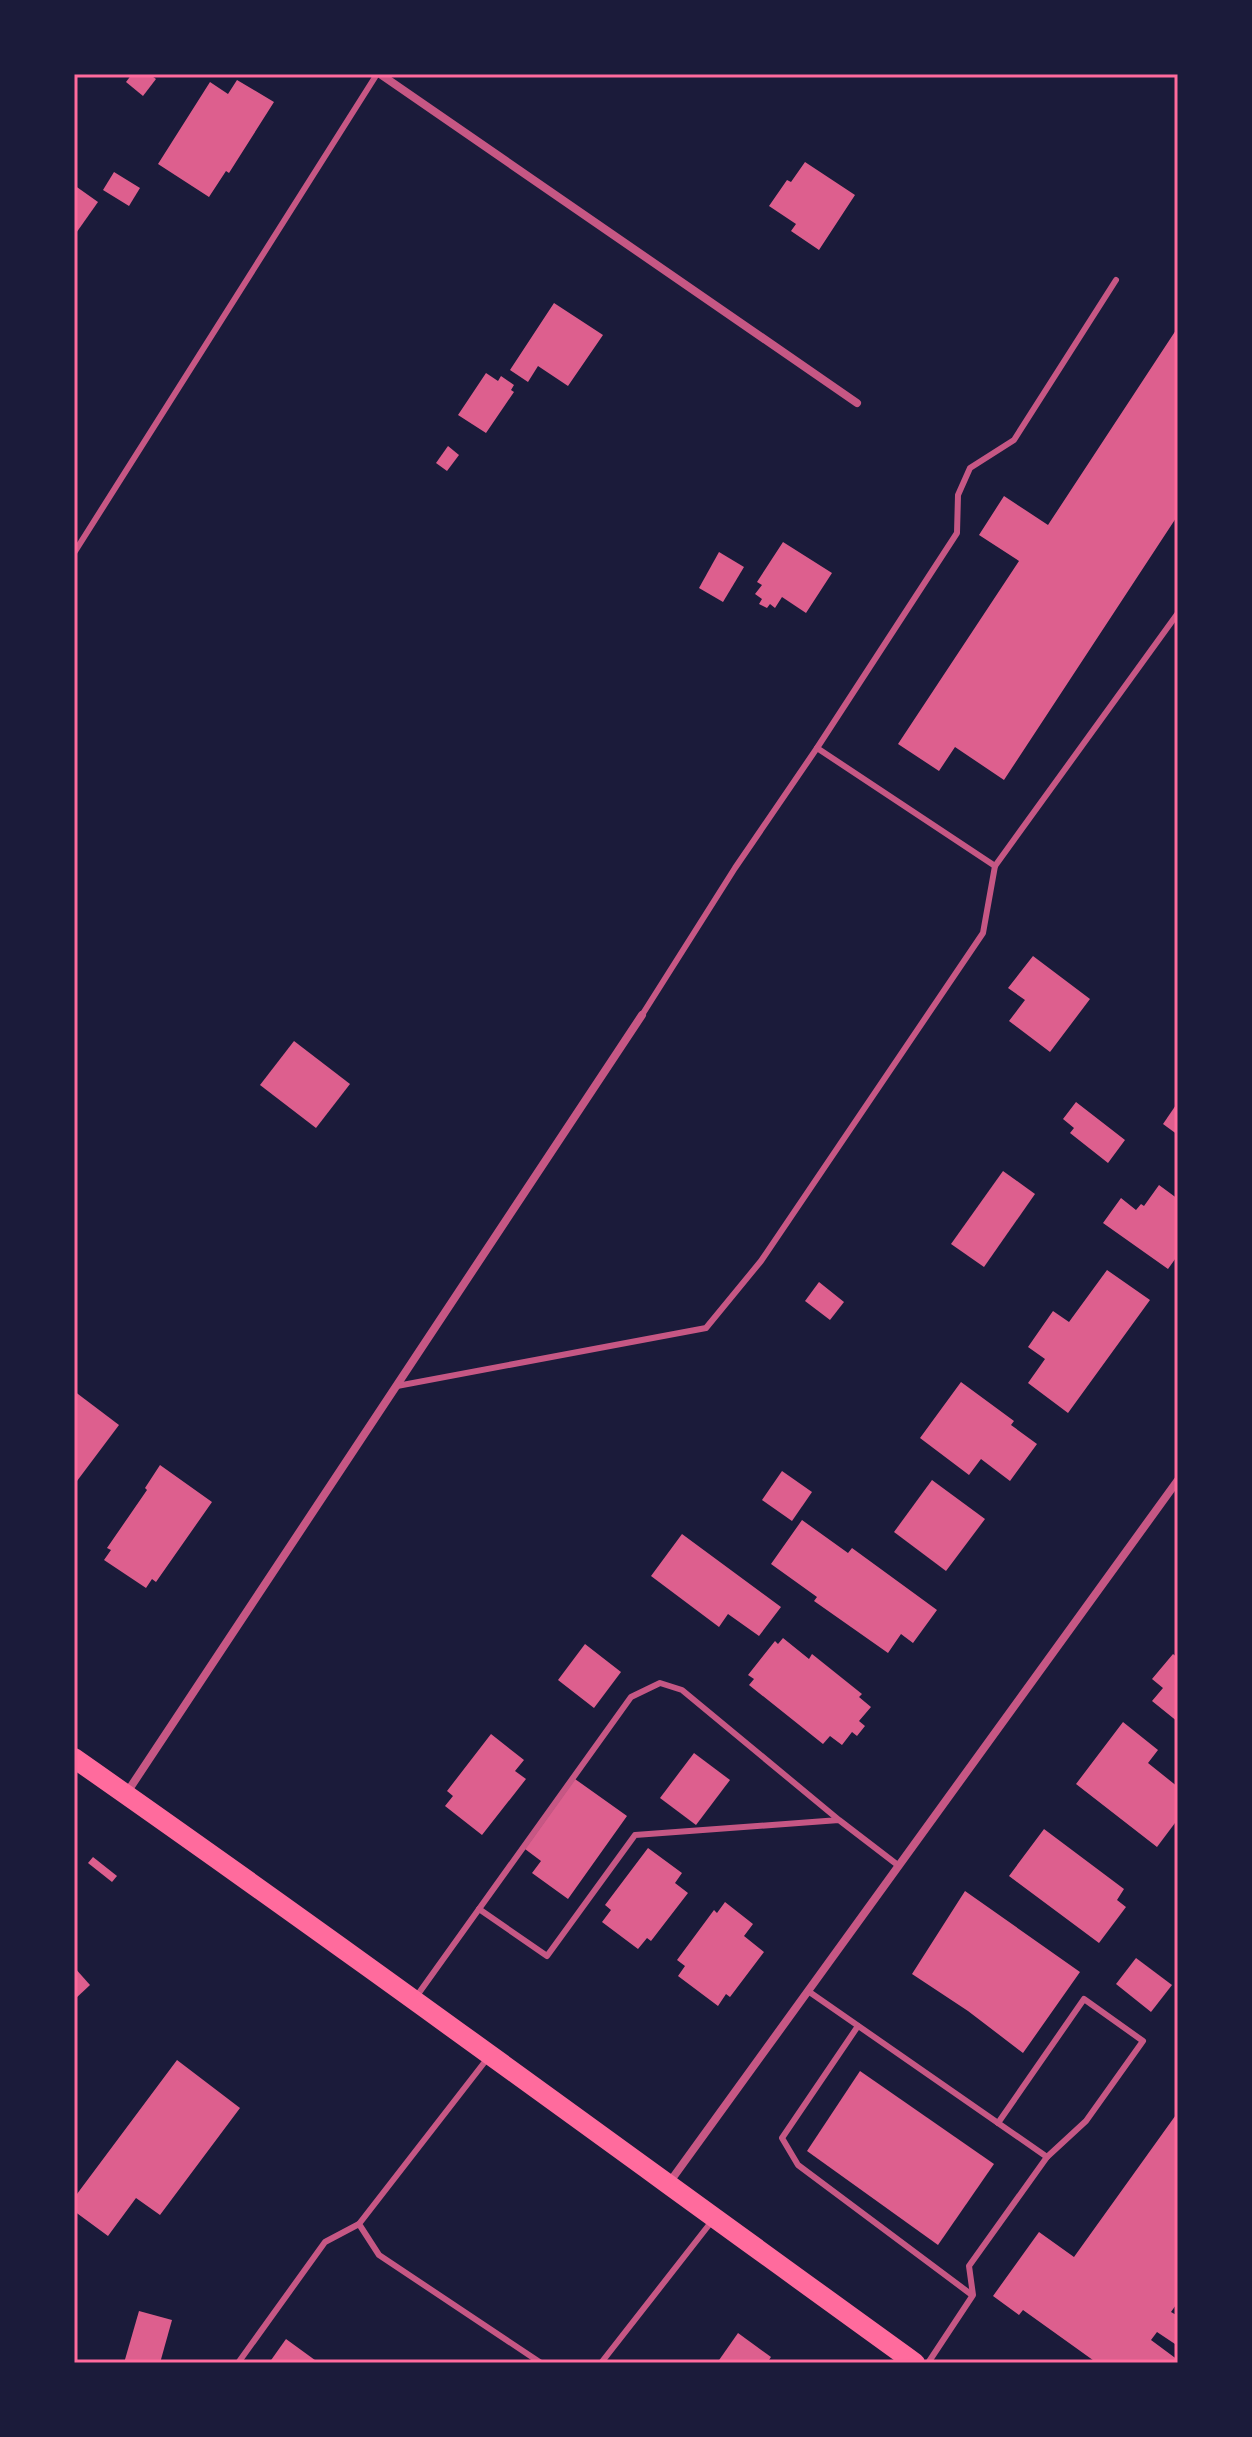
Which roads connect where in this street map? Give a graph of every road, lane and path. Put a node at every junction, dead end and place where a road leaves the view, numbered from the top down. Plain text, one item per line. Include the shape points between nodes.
1 (378, 74) edge
2 (1116, 280) dead end
3 (857, 403) dead end
4 (74, 553) edge
5 (1178, 613) edge
6 (817, 748) junction
7 (995, 866) junction
8 (642, 1015) joint
9 (397, 1386) junction
10 (1178, 1480) edge
11 (74, 1758) edge
12 (126, 1794) junction
13 (839, 1820) junction
14 (899, 1866) junction
15 (479, 1909) junction
16 (808, 1991) junction
17 (413, 2000) junction
18 (858, 2026) junction
19 (489, 2056) junction
20 (998, 2123) junction
21 (1047, 2157) junction
22 (669, 2183) junction
23 (715, 2217) junction
24 (359, 2224) junction
25 (973, 2295) junction
26 (894, 2357) edge
27 (238, 2363) edge
28 (541, 2363) edge
29 (601, 2363) edge
30 (915, 2363) edge
31 (928, 2363) edge

1 - 3 street
1 - 4 lane
2 - 6 lane via 1014,440 970,468 958,495 957,533
5 - 7 lane
6 - 7 lane
6 - 8 lane
7 - 9 lane via 983,933 761,1261 706,1328
8 - 9 street
9 - 12 street
10 - 14 street
11 - 12 main road
12 - 17 main road
13 - 14 lane
13 - 15 lane via 635,1835 547,1956
13 - 15 lane via 682,1690 660,1683 631,1697
14 - 16 street
15 - 17 lane
16 - 18 lane
16 - 22 street
17 - 19 main road
18 - 20 lane
18 - 25 lane via 782,2138 798,2165
19 - 22 main road
19 - 24 lane
20 - 21 lane
20 - 21 lane via 1084,1999 1143,2041 1086,2121
21 - 25 lane via 969,2266
22 - 23 main road
23 - 26 main road
23 - 29 lane
24 - 27 lane via 325,2242
24 - 28 lane via 379,2255
25 - 31 lane
26 - 30 main road

